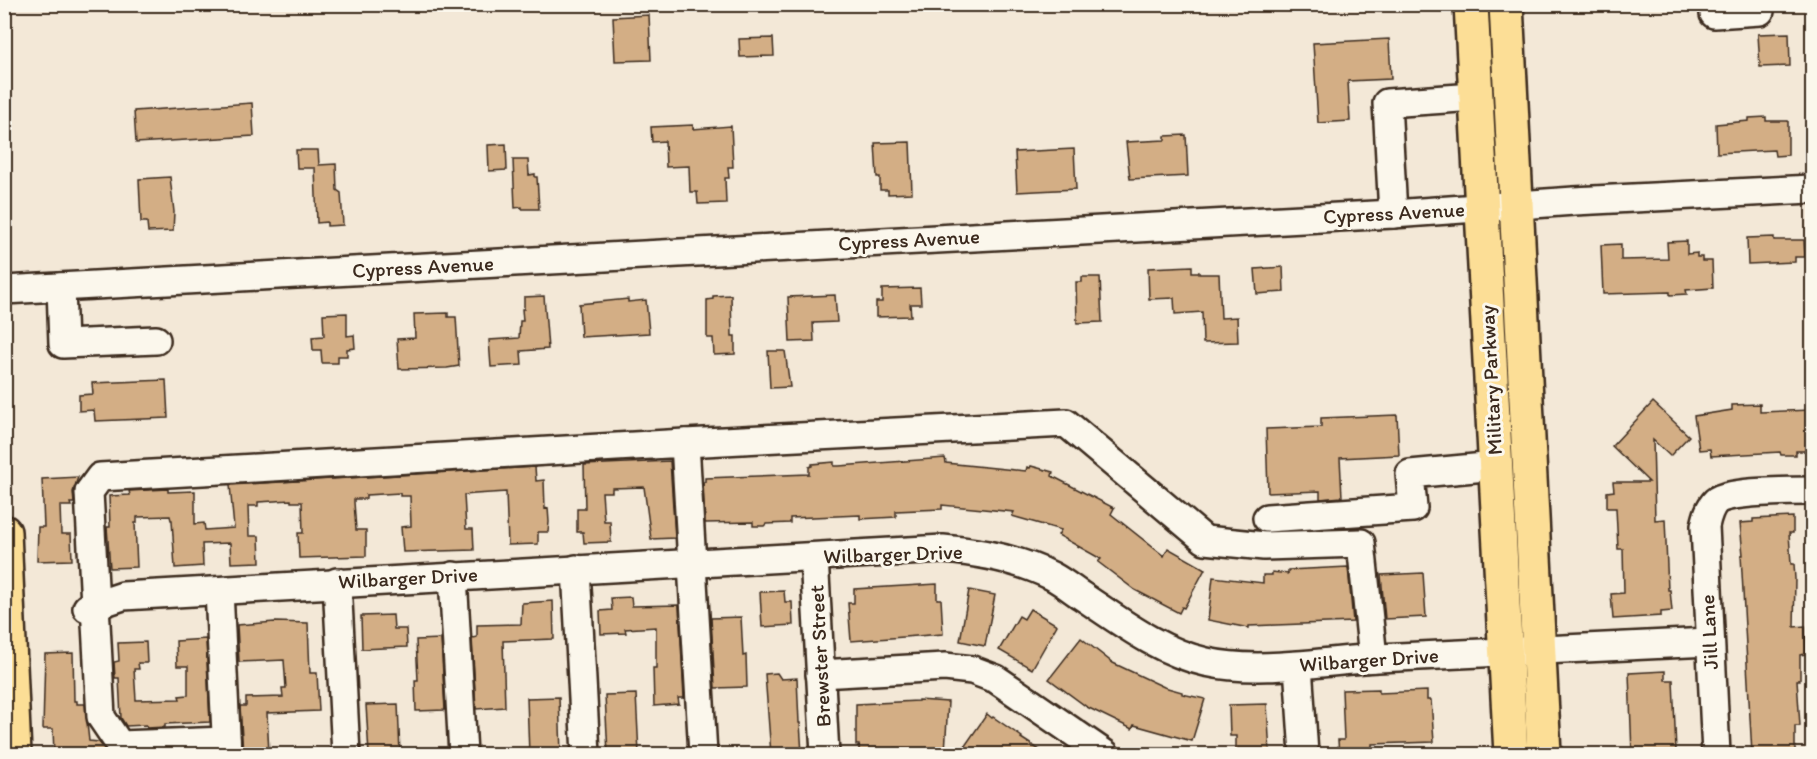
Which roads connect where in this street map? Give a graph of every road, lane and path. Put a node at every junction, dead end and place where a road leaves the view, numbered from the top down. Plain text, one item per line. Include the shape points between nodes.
1 (1471, 4) edge
2 (1506, 4) edge
3 (1714, 4) edge
4 (1760, 4) edge
5 (1475, 97) junction
6 (1812, 189) edge
7 (1516, 205) junction
8 (1480, 208) junction
9 (1393, 214) junction
10 (61, 287) junction
11 (4, 290) edge
12 (156, 340) dead end
13 (685, 443) junction
14 (1496, 466) junction
15 (1812, 491) edge
16 (1268, 518) dead end
17 (4, 532) edge
18 (814, 557) junction
19 (693, 563) junction
20 (576, 569) junction
21 (453, 576) junction
22 (338, 582) junction
23 (219, 591) junction
24 (91, 607) junction
25 (1709, 642) junction
26 (1507, 651) junction
27 (1539, 651) junction
28 (1373, 658) junction
29 (1298, 666) junction
30 (820, 674) junction
31 (226, 748) edge
32 (14, 754) edge
33 (346, 754) edge
34 (462, 754) edge
35 (586, 754) edge
36 (703, 754) edge
37 (825, 754) edge
38 (1105, 754) edge
39 (1304, 754) edge
40 (1511, 754) edge
41 (1544, 754) edge
42 (1716, 754) edge

1 - 5 main road, Military Parkway
2 - 7 main road, Military Parkway
3 - 4 street via 1714,14 1760,12
5 - 8 main road, Military Parkway
5 - 9 street via 1387,103
6 - 7 street, Cypress Avenue
7 - 8 street, Cypress Avenue
7 - 27 main road, Military Parkway
8 - 9 street, Cypress Avenue
8 - 14 main road, Military Parkway
9 - 10 street, Cypress Avenue
10 - 11 street, Cypress Avenue
10 - 12 street via 63,344
13 - 19 street
13 - 24 street via 100,477 89,492
13 - 28 street via 1066,423 1204,540 1264,546 1361,543
14 - 16 street via 1410,474 1413,508
14 - 26 main road, Military Parkway
15 - 25 street, Jill Lane via 1732,495 1718,499 1710,510 1705,526
17 - 32 main road
18 - 19 street, Wilbarger Drive
18 - 29 street, Wilbarger Drive via 943,549 977,551 1053,577 1178,654 1207,663
18 - 30 street, Brewster Street
19 - 20 street, Wilbarger Drive
19 - 36 street
20 - 21 street, Wilbarger Drive
20 - 35 street
21 - 22 street, Wilbarger Drive
21 - 34 street
22 - 23 street, Wilbarger Drive
22 - 33 street
23 - 24 street, Wilbarger Drive via 123,596
23 - 31 street
24 - 31 street via 101,717 120,745
25 - 27 street, Wilbarger Drive
25 - 42 street, Jill Lane
26 - 27 street, Wilbarger Drive
26 - 28 street, Wilbarger Drive
26 - 40 main road, Military Parkway
27 - 41 main road, Military Parkway
28 - 29 street, Wilbarger Drive
29 - 39 street
30 - 37 street, Brewster Street
30 - 38 street via 945,667 972,670 996,680

